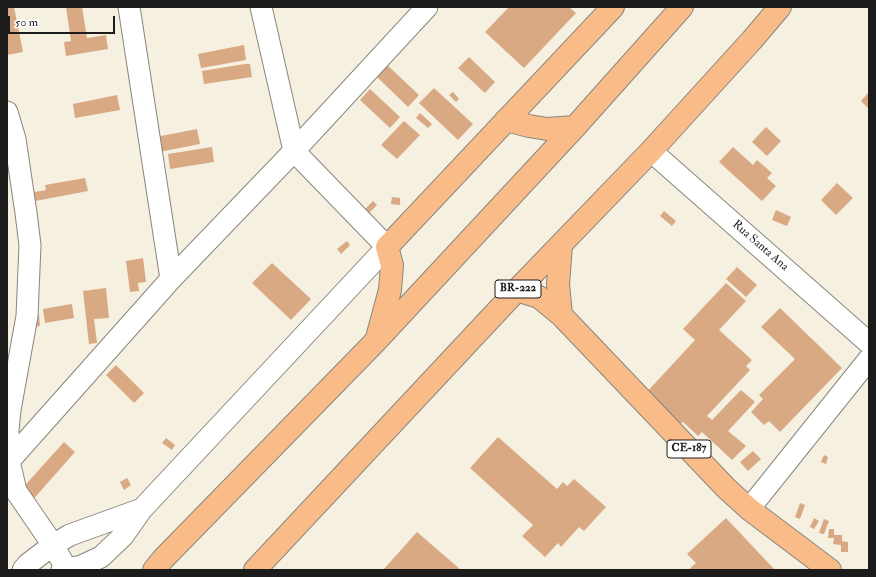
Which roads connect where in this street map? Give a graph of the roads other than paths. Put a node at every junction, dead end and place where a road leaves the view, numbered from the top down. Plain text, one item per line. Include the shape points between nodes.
1 (129, 7) edge
2 (261, 7) edge
3 (427, 7) edge
4 (614, 7) edge
5 (682, 7) edge
6 (779, 7) edge
7 (7, 112) edge
8 (506, 120) junction
9 (575, 127) junction
10 (651, 151) junction
11 (294, 152) junction
12 (561, 244) junction
13 (387, 247) junction
14 (172, 279) junction
15 (518, 290) junction
16 (560, 315) junction
17 (376, 341) junction
18 (869, 343) edge
19 (869, 359) edge
20 (9, 461) junction
21 (142, 509) junction
22 (749, 509) junction
23 (53, 545) junction
24 (161, 566) edge
25 (64, 569) edge
26 (23, 570) edge
27 (255, 570) edge
28 (830, 570) edge

1 - 14 street
2 - 11 street
3 - 11 street
4 - 8 main road
5 - 9 main road
6 - 10 main road, BR-222
7 - 20 street via 15,139 30,245 27,316 8,430
8 - 9 main road via 547,128
8 - 13 main road
9 - 17 main road
10 - 12 main road, BR-222
10 - 18 street, Rua Santa Ana
11 - 13 street
11 - 14 street
12 - 15 main road, BR-222
12 - 16 main road via 558,284
13 - 17 main road via 392,265 390,290
13 - 21 street
14 - 20 street
15 - 16 main road, CE-187 via 539,297
15 - 27 main road, BR-222
16 - 22 main road, CE-187
17 - 24 main road
19 - 22 street
20 - 23 street via 16,491
21 - 23 street via 70,535
21 - 25 street via 123,536 101,558 79,567
22 - 28 main road, CE-187
23 - 25 street
23 - 26 street

